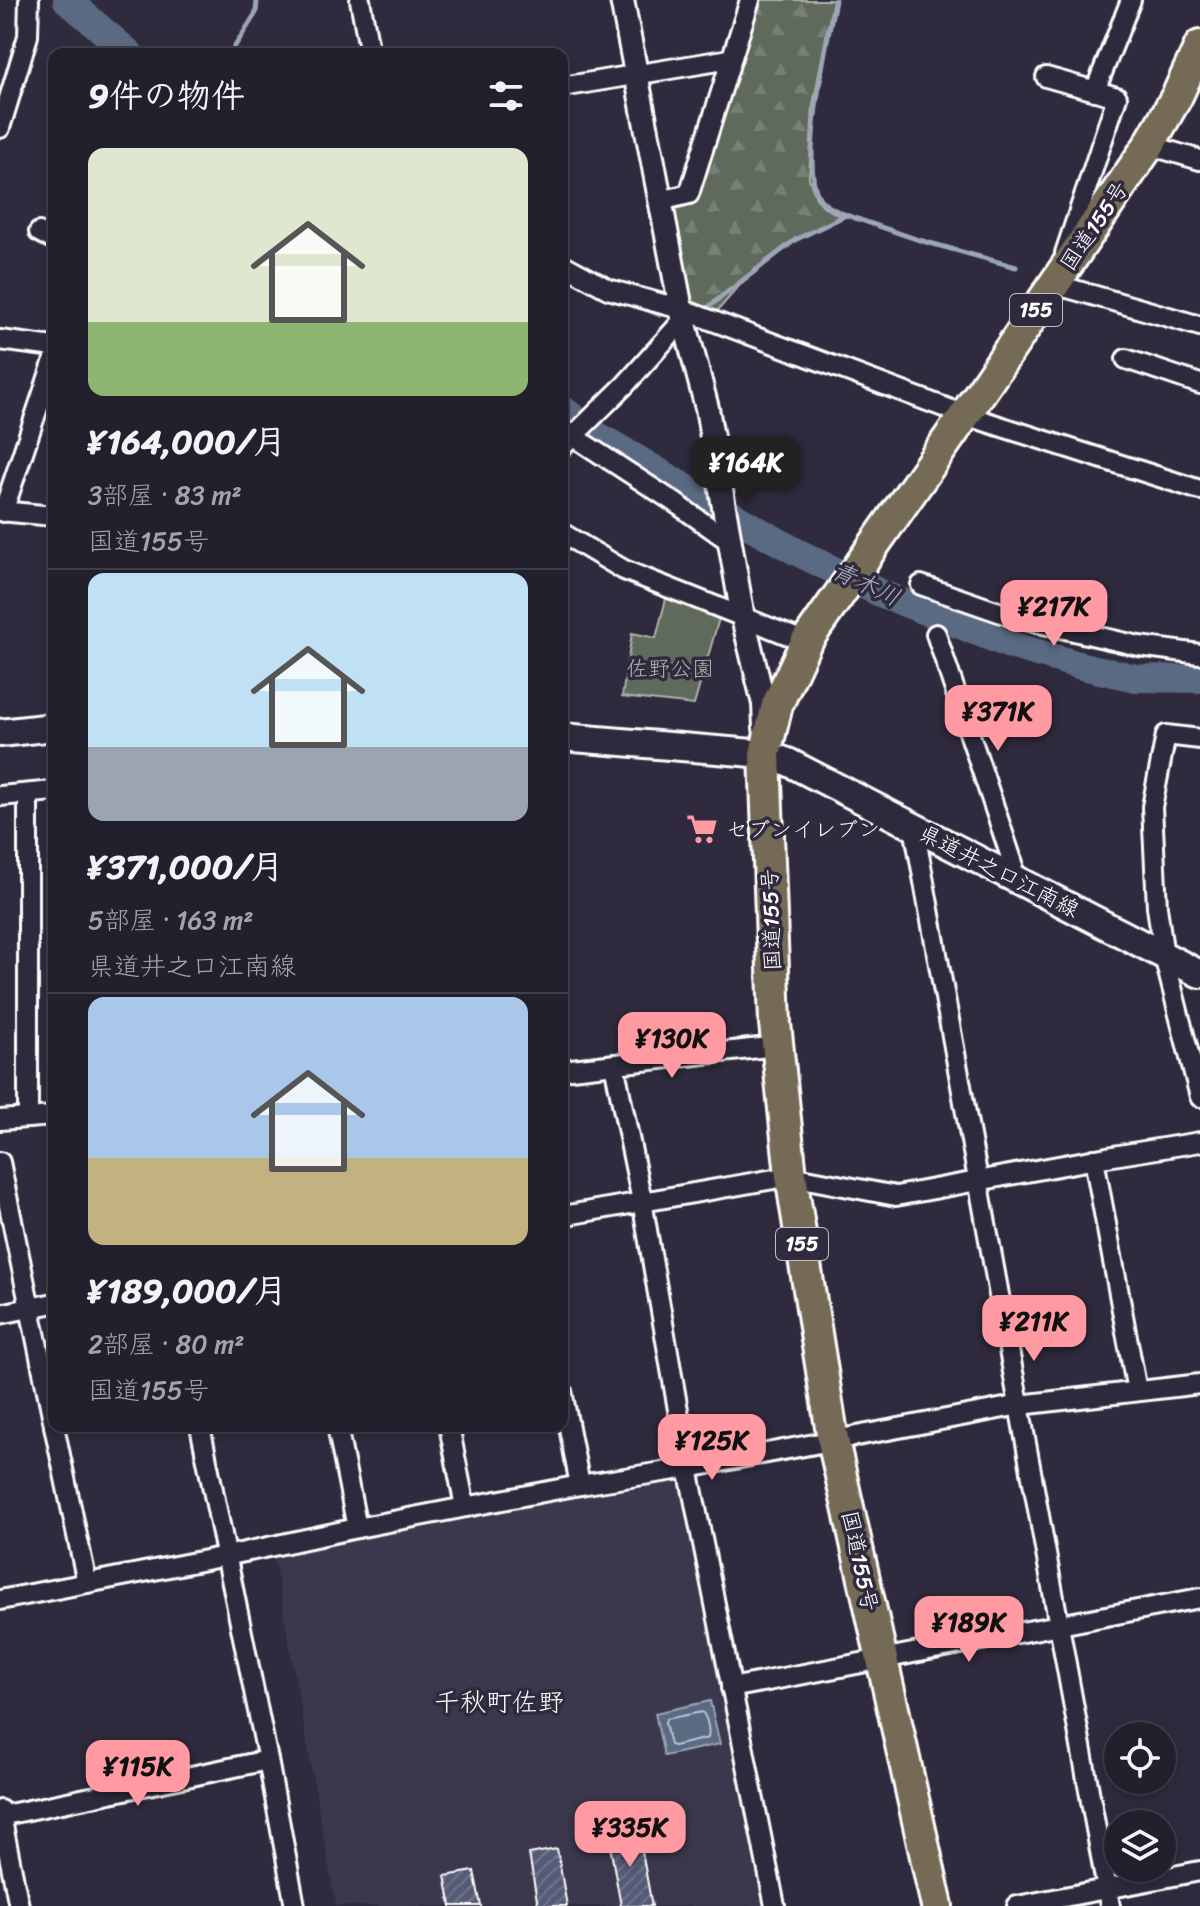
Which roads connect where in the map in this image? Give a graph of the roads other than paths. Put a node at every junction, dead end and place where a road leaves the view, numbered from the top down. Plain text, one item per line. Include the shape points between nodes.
1 (29, 0) edge
2 (360, 0) edge
3 (622, 0) edge
4 (750, 0) edge
5 (1131, 0) edge
6 (1200, 46) edge
7 (369, 48) edge
8 (730, 59) junction
9 (636, 74) junction
10 (1046, 77) dead end
11 (568, 86) edge
12 (1095, 91) junction
13 (0, 128) edge
14 (1149, 145) junction
15 (1200, 160) edge
16 (660, 201) junction
17 (568, 267) edge
18 (1054, 284) junction
19 (682, 314) junction
20 (1200, 326) edge
21 (0, 340) edge
22 (48, 346) edge
23 (1126, 359) dead end
24 (48, 377) edge
25 (1200, 384) edge
26 (965, 415) junction
27 (568, 435) edge
28 (568, 440) edge
29 (1200, 490) edge
30 (1, 512) edge
31 (48, 516) edge
32 (568, 537) edge
33 (728, 537) junction
34 (921, 585) dead end
35 (743, 618) junction
36 (936, 634) dead end
37 (806, 642) junction
38 (1200, 654) edge
39 (48, 728) edge
40 (0, 733) edge
41 (568, 738) edge
42 (1200, 739) edge
43 (765, 754) junction
44 (48, 792) edge
45 (28, 794) junction
46 (0, 796) edge
47 (914, 827) junction
48 (1011, 877) junction
49 (1164, 956) junction
50 (1200, 974) edge
51 (777, 1046) junction
52 (614, 1064) junction
53 (568, 1069) edge
54 (1200, 1097) edge
55 (48, 1116) edge
56 (28, 1118) junction
57 (0, 1120) edge
58 (1200, 1142) edge
59 (1094, 1159) junction
60 (0, 1162) edge
61 (791, 1176) junction
62 (978, 1181) junction
63 (642, 1201) junction
64 (568, 1215) edge
65 (48, 1304) edge
66 (30, 1308) junction
67 (0, 1314) edge
68 (1200, 1384) edge
69 (1137, 1391) junction
70 (48, 1396) edge
71 (1020, 1405) junction
72 (568, 1422) edge
73 (55, 1432) edge
74 (201, 1432) edge
75 (338, 1432) edge
76 (450, 1432) edge
77 (833, 1440) junction
78 (688, 1468) junction
79 (580, 1485) junction
80 (465, 1507) junction
81 (357, 1528) junction
82 (226, 1556) junction
83 (87, 1583) junction
84 (1200, 1598) edge
85 (0, 1600) edge
86 (1059, 1625) junction
87 (881, 1660) junction
88 (731, 1688) junction
89 (268, 1760) junction
90 (0, 1814) edge
91 (1200, 1871) edge
92 (1109, 1897) edge
93 (19, 1906) edge
94 (295, 1906) edge
95 (775, 1906) edge
96 (937, 1906) edge
97 (1017, 1906) edge

1 - 13 street via 28,36
2 - 7 street
3 - 9 street
4 - 8 street
5 - 12 street
6 - 14 highway, 国道155号 / 155
8 - 9 street
8 - 16 street via 689,194
9 - 11 street
9 - 16 street
10 - 12 street
12 - 18 street via 1117,97
14 - 15 street
14 - 18 highway, 国道155号 / 155
16 - 19 street
17 - 19 street via 608,289
18 - 20 street
18 - 26 highway, 国道155号 / 155
19 - 26 street
19 - 27 street via 625,385
19 - 33 street via 707,408
21 - 22 street
23 - 25 street
24 - 30 street
26 - 29 street
26 - 37 highway, 国道155号 / 155
28 - 33 street
30 - 31 street
32 - 35 street via 624,570
33 - 35 street
34 - 38 street via 1013,617
35 - 37 street
35 - 43 street via 764,704
36 - 48 street via 1013,863
37 - 43 highway, 国道155号 / 155 via 777,705
39 - 40 main road
41 - 43 main road, 県道井之口江南線
42 - 49 street via 1166,735 1152,807
43 - 47 main road, 県道井之口江南線
43 - 51 highway, 国道155号 / 155
44 - 45 street
45 - 46 street
45 - 56 street
47 - 48 main road, 県道井之口江南線
47 - 62 street
48 - 49 main road, 県道井之口江南線
49 - 50 main road, 県道井之口江南線
49 - 54 street
51 - 52 street
51 - 61 highway, 国道155号 / 155
52 - 53 street
52 - 63 street
55 - 56 street
56 - 57 street
58 - 59 street
59 - 62 street
59 - 69 street
60 - 66 street
61 - 62 street via 896,1196
61 - 63 street
61 - 77 highway, 国道155号 / 155
62 - 71 street
63 - 64 street
63 - 78 street
65 - 66 street
66 - 67 street
66 - 70 street
68 - 69 street
69 - 71 street
71 - 77 street
71 - 86 street
72 - 79 street
73 - 83 street
74 - 82 street
75 - 81 street
76 - 80 street
77 - 78 street
77 - 87 highway, 国道155号 / 155
78 - 79 street
78 - 88 street
79 - 80 street
80 - 81 street
81 - 82 street
82 - 83 street
82 - 89 street
83 - 85 street
84 - 86 street
86 - 87 street
86 - 92 street
87 - 88 street
87 - 96 highway, 国道155号 / 155
88 - 95 street
89 - 90 street
89 - 94 street
90 - 93 street
91 - 92 street
92 - 97 street

